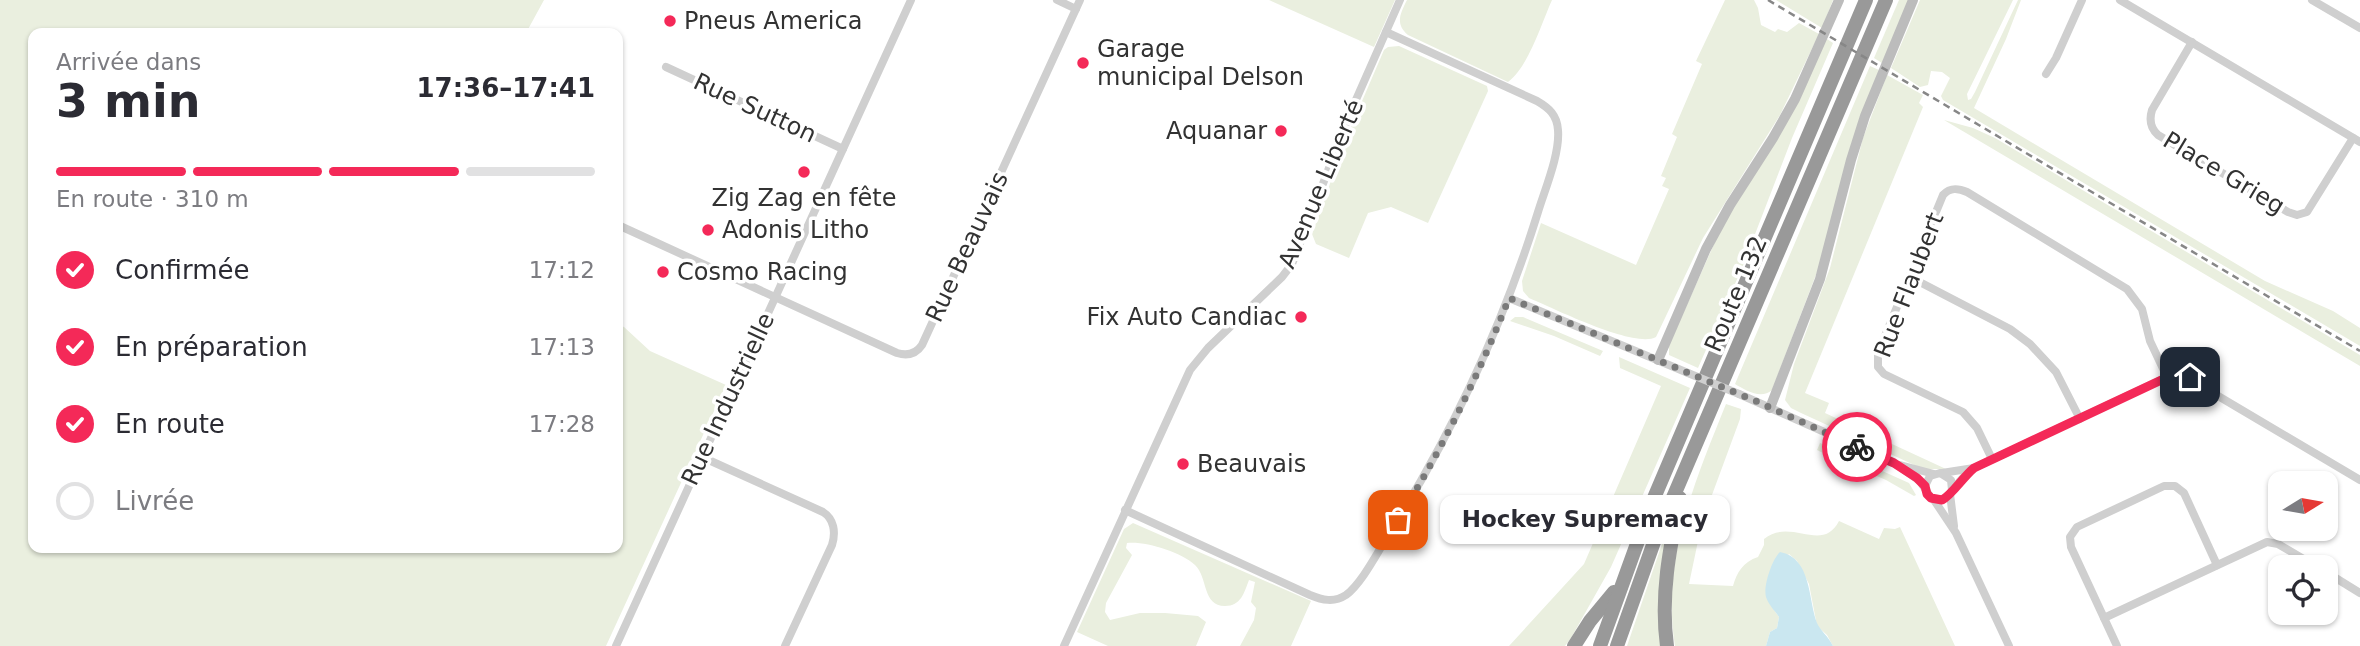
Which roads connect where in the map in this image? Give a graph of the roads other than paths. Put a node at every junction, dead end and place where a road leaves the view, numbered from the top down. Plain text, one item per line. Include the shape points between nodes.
1 (1057, 0) edge
2 (1400, 0) edge
3 (1839, 0) edge
4 (1866, 0) edge
5 (1886, 0) edge
6 (1913, 0) edge
7 (2082, 0) edge
8 (2120, 0) edge
9 (2312, 0) edge
10 (908, 1) edge
11 (1078, 4) edge
12 (2360, 28) edge
13 (1386, 32) junction
14 (2192, 42) junction
15 (666, 67) dead end
16 (2046, 74) dead end
17 (2356, 140) edge
18 (843, 149) junction
19 (623, 227) edge
20 (1910, 277) junction
21 (775, 297) junction
22 (1509, 298) junction
23 (1658, 360) junction
24 (2167, 377) junction
25 (1770, 408) junction
26 (2080, 419) junction
27 (702, 457) junction
28 (1992, 459) junction
29 (1894, 463) junction
30 (1974, 468) junction
31 (1685, 472) junction
32 (1937, 474) junction
33 (2360, 480) edge
34 (1925, 486) junction
35 (1951, 493) junction
36 (1934, 500) junction
37 (1125, 510) junction
38 (1956, 533) junction
39 (2295, 555) edge
40 (2217, 565) junction
41 (2338, 579) edge
42 (1622, 583) junction
43 (2360, 593) edge
44 (2104, 618) junction
45 (616, 646) edge
46 (785, 646) edge
47 (1064, 646) edge
48 (1574, 646) edge
49 (1600, 646) edge
50 (1617, 646) edge
51 (1667, 646) edge
52 (2008, 646) edge
53 (2117, 646) edge

1 - 11 street
2 - 13 street, Avenue Liberté
3 - 23 street via 1789,110 1706,249
4 - 42 highway, Route 132 via 1670,459
5 - 31 highway, Route 132
6 - 25 street via 1865,116 1820,279
7 - 16 street
8 - 14 street
9 - 12 street
10 - 18 street, Rue Industrielle
11 - 21 street, Rue Beauvais via 919,349 897,353
13 - 22 street via 1537,101 1555,116 1558,133 1552,166
13 - 37 street, Avenue Liberté via 1292,264 1190,370
14 - 17 street
14 - 17 street, Place Grieg via 2152,110 2152,128 2158,135 2297,215 2310,209
15 - 18 street, Rue Sutton
18 - 21 street, Rue Industrielle
19 - 21 street
20 - 24 street, Rue Flaubert via 1944,195 1963,190 2127,289 2142,309 2150,341
20 - 26 street via 2005,326 2030,344 2056,372
20 - 28 street, Rue Flaubert via 1878,353 1878,367 1963,412 1978,428
21 - 27 street, Rue Industrielle
22 - 23 street
22 - 37 street via 1485,358 1428,471 1372,561 1342,597 1325,600 1310,595
23 - 25 street, bridge
24 - 26 street
24 - 33 street via 2190,377
25 - 29 street
26 - 28 street
27 - 45 street, Rue Industrielle
27 - 46 street via 831,519 831,545
28 - 30 street
29 - 32 street
29 - 34 street
30 - 32 street
30 - 35 street
31 - 50 highway, Route 132
31 - 51 highway via 1666,570
32 - 34 street via 1929,477
32 - 35 street via 1951,480
34 - 36 street
35 - 36 street
35 - 38 street
36 - 38 street
37 - 47 street, Avenue Liberté
38 - 52 street
39 - 40 street via 2272,542
40 - 44 street
40 - 44 street via 2183,494 2175,486 2164,486 2072,533 2071,547
41 - 43 street
42 - 48 highway
42 - 49 highway, Route 132
44 - 53 street

